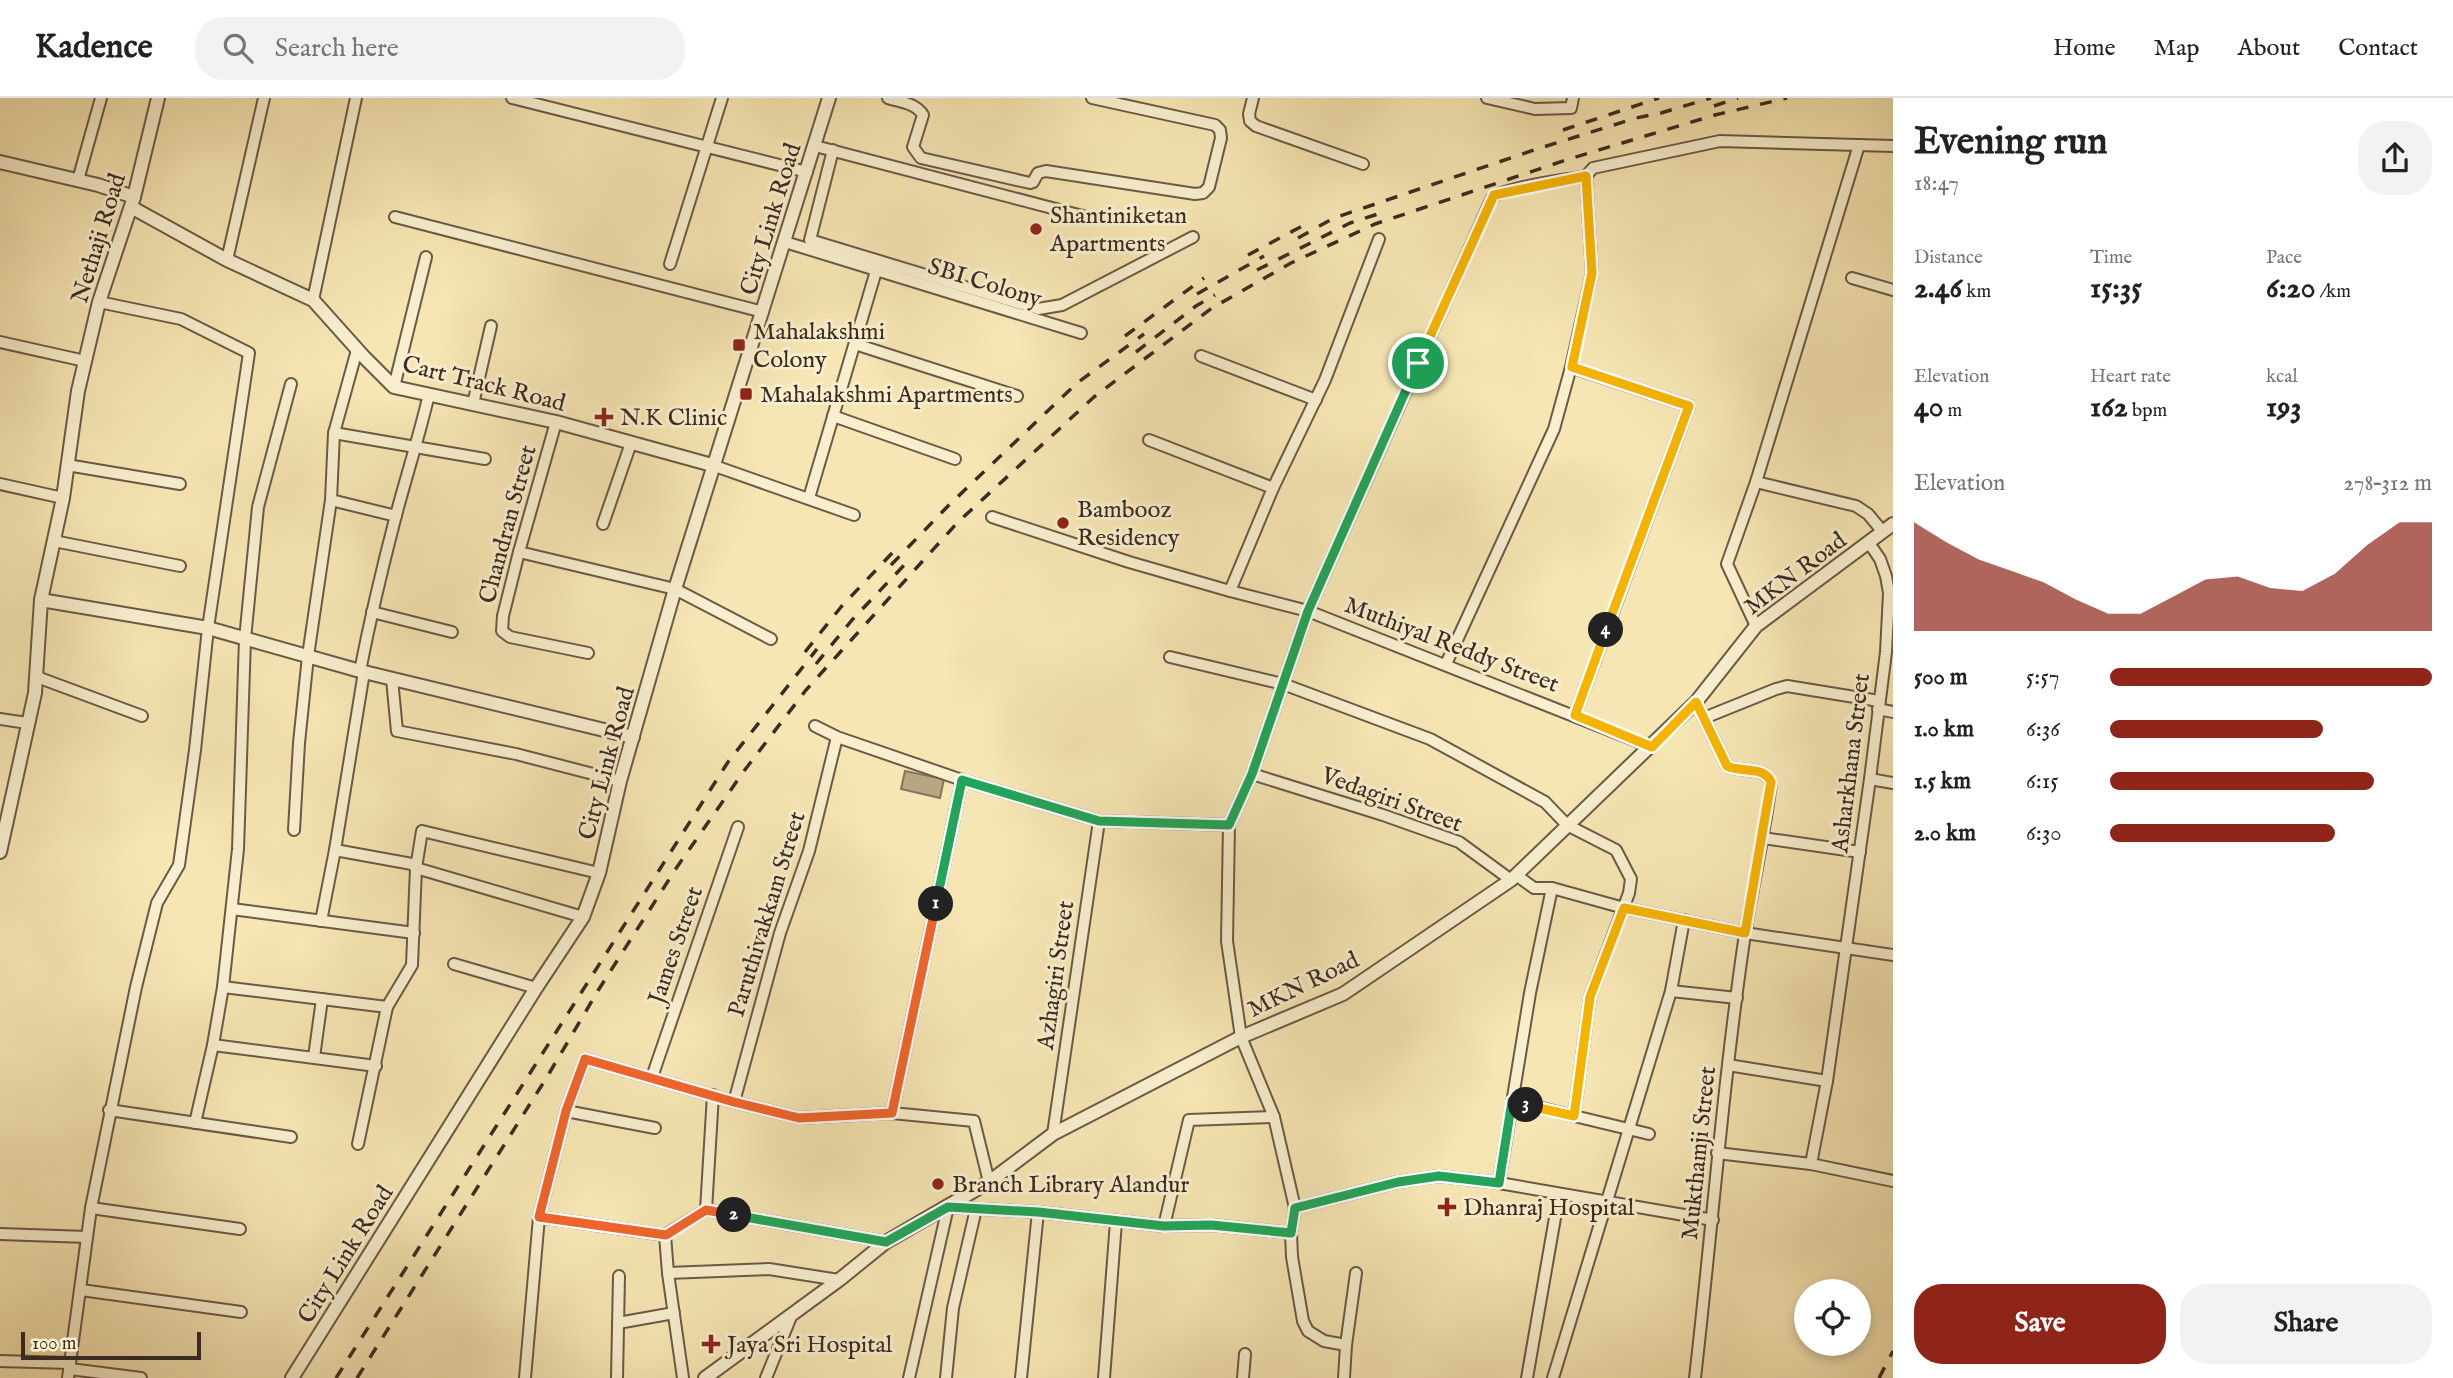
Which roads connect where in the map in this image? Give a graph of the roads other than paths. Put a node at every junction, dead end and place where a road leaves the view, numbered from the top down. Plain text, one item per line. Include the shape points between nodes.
1 (101, 98) edge
2 (158, 98) edge
3 (264, 98) edge
4 (356, 98) edge
5 (512, 98) edge
6 (722, 98) edge
7 (829, 98) edge
8 (888, 98) edge
9 (1092, 98) edge
10 (1252, 98) edge
11 (1487, 98) edge
12 (1572, 103) edge
13 (1859, 145) junction
14 (816, 146) junction
15 (1893, 146) edge
16 (707, 148) junction
17 (833, 150) junction
18 (0, 162) edge
19 (1363, 164) dead end
20 (807, 172) junction
21 (1586, 176) junction
22 (78, 180) junction
23 (132, 202) junction
24 (395, 217) dead end
25 (1094, 219) dead end
26 (1193, 237) dead end
27 (1379, 239) dead end
28 (785, 242) junction
29 (426, 257) dead end
30 (228, 260) junction
31 (670, 264) dead end
32 (876, 271) junction
33 (1852, 278) dead end
34 (1893, 290) edge
35 (313, 300) junction
36 (99, 302) junction
37 (763, 312) junction
38 (491, 326) dead end
39 (1081, 333) dead end
40 (0, 342) edge
41 (855, 344) junction
42 (357, 349) junction
43 (1202, 356) dead end
44 (85, 361) junction
45 (1572, 367) junction
46 (290, 384) dead end
47 (394, 387) junction
48 (429, 394) junction
49 (1017, 396) dead end
50 (1316, 400) junction
51 (473, 404) junction
52 (833, 416) junction
53 (556, 422) junction
54 (334, 433) junction
55 (1149, 440) dead end
56 (631, 443) junction
57 (417, 447) junction
58 (485, 459) dead end
59 (955, 459) dead end
60 (67, 465) junction
61 (712, 465) junction
62 (1756, 482) junction
63 (0, 484) edge
64 (180, 484) dead end
65 (1273, 488) junction
66 (63, 498) junction
67 (809, 498) junction
68 (331, 500) junction
69 (396, 516) junction
70 (854, 516) dead end
71 (992, 517) dead end
72 (603, 524) dead end
73 (1888, 528) edge
74 (54, 541) junction
75 (1869, 543) junction
76 (519, 552) junction
77 (180, 566) dead end
78 (675, 589) junction
79 (1230, 592) junction
80 (41, 600) junction
81 (1308, 611) junction
82 (372, 612) junction
83 (1756, 626) junction
84 (208, 628) junction
85 (452, 632) dead end
86 (245, 639) junction
87 (771, 639) dead end
88 (588, 653) dead end
89 (308, 656) junction
90 (1170, 657) dead end
91 (1446, 664) junction
92 (362, 671) junction
93 (37, 677) junction
94 (392, 679) junction
95 (1283, 684) junction
96 (1696, 702) junction
97 (1878, 705) junction
98 (1893, 712) edge
99 (1575, 715) junction
100 (142, 716) dead end
101 (1704, 718) junction
102 (0, 719) edge
103 (27, 723) junction
104 (815, 726) dead end
105 (633, 737) junction
106 (836, 737) junction
107 (1652, 747) junction
108 (1252, 774) junction
109 (1870, 779) junction
110 (962, 780) junction
111 (620, 781) junction
112 (1893, 783) edge
113 (1099, 821) junction
114 (1229, 825) junction
115 (1567, 825) junction
116 (738, 827) dead end
117 (294, 830) dead end
118 (1763, 838) junction
119 (335, 850) junction
120 (0, 852) edge
121 (1860, 852) junction
122 (416, 868) junction
123 (599, 873) junction
124 (1514, 877) junction
125 (1552, 888) junction
126 (1624, 908) junction
127 (232, 909) junction
128 (583, 917) junction
129 (321, 920) junction
130 (1684, 920) junction
131 (414, 933) junction
132 (1745, 933) junction
133 (1846, 950) junction
134 (1893, 955) edge
135 (454, 964) dead end
136 (223, 988) junction
137 (536, 988) junction
138 (1671, 991) junction
139 (1737, 998) junction
140 (322, 999) junction
141 (387, 1007) junction
142 (1241, 1037) junction
143 (213, 1045) junction
144 (314, 1057) junction
145 (1728, 1065) junction
146 (376, 1066) junction
147 (652, 1077) junction
148 (1827, 1081) junction
149 (713, 1095) junction
150 (1512, 1101) junction
151 (734, 1102) junction
152 (109, 1110) junction
153 (566, 1111) junction
154 (892, 1113) junction
155 (1574, 1116) junction
156 (1274, 1117) junction
157 (195, 1123) junction
158 (655, 1128) dead end
159 (1649, 1134) dead end
160 (1054, 1135) junction
161 (291, 1137) dead end
162 (358, 1144) dead end
163 (1717, 1153) junction
164 (1811, 1164) junction
165 (1893, 1181) edge
166 (989, 1182) junction
167 (1499, 1183) junction
168 (1559, 1195) junction
169 (948, 1207) junction
170 (91, 1208) junction
171 (1295, 1208) junction
172 (976, 1209) junction
173 (706, 1210) junction
174 (1038, 1212) junction
175 (539, 1217) junction
176 (1713, 1220) junction
177 (1116, 1222) junction
178 (1164, 1226) junction
179 (240, 1229) dead end
180 (1291, 1233) junction
181 (0, 1234) edge
182 (666, 1235) junction
183 (87, 1237) junction
184 (886, 1242) junction
185 (668, 1273) junction
186 (1356, 1273) dead end
187 (619, 1276) dead end
188 (839, 1280) junction
189 (81, 1290) junction
190 (241, 1312) dead end
191 (674, 1313) junction
192 (792, 1314) junction
193 (618, 1323) junction
194 (1346, 1345) junction
195 (1245, 1354) dead end
196 (0, 1361) edge
197 (69, 1370) edge
198 (141, 1378) edge
199 (292, 1378) edge
200 (525, 1378) edge
201 (617, 1378) edge
202 (683, 1378) edge
203 (705, 1378) edge
204 (766, 1378) edge
205 (909, 1378) edge
206 (946, 1378) edge
207 (1021, 1378) edge
208 (1104, 1378) edge
209 (1243, 1378) edge
210 (1344, 1378) edge
211 (1527, 1378) edge
212 (1553, 1378) edge
213 (1695, 1378) edge

1 - 22 street
2 - 23 street, Nethaji Road
3 - 30 street
4 - 35 street
5 - 16 street
6 - 16 street
7 - 14 street, City Link Road
8 - 9 street via 920,109 923,115 913,147 921,158 1030,183 1046,171 1195,194 1209,187 1221,138 1215,125
10 - 19 street via 1249,114 1256,126
11 - 12 street via 1535,109
13 - 15 street
13 - 21 street via 1720,141 1593,168
13 - 62 street
14 - 17 street
14 - 20 street, City Link Road
16 - 20 street
16 - 31 street
17 - 25 street
17 - 26 street via 810,240 1038,309 1062,305
18 - 22 street, Cart Track Road
20 - 28 street, City Link Road
21 - 45 street via 1592,273
21 - 81 street via 1494,195
22 - 23 street, Cart Track Road
23 - 30 street, Cart Track Road
23 - 36 street, Nethaji Road
24 - 37 street
27 - 50 street
28 - 32 street, SBI Colony
28 - 37 street, City Link Road
29 - 47 street
30 - 35 street, Cart Track Road
32 - 39 street, SBI Colony
32 - 41 street
33 - 34 street
35 - 42 street, Cart Track Road
36 - 44 street, Nethaji Road
36 - 84 street via 181,318 249,353
37 - 61 street, City Link Road
38 - 51 street
40 - 44 street
41 - 49 street
41 - 52 street
42 - 47 street, Cart Track Road
42 - 54 street
43 - 50 street
44 - 60 street, Nethaji Road
45 - 91 street via 1554,429
45 - 99 street via 1689,406
46 - 86 street via 258,507
47 - 48 street, Cart Track Road
48 - 51 street, Cart Track Road
48 - 57 street
50 - 65 street
51 - 53 street, Cart Track Road
52 - 59 street
52 - 67 street
53 - 56 street, Cart Track Road
53 - 76 street, Chandran Street
54 - 57 street
54 - 68 street
55 - 65 street
56 - 61 street, Cart Track Road
56 - 72 street
57 - 58 street
57 - 69 street
60 - 64 street
60 - 66 street, Nethaji Road
61 - 67 street
61 - 78 street, City Link Road
62 - 73 street via 1856,506
62 - 83 street via 1727,564
63 - 66 street
65 - 79 street
66 - 74 street, Nethaji Road
67 - 70 street
68 - 69 street
68 - 89 street
69 - 82 street
71 - 79 street, Muthiyal Reddy Street
73 - 75 street, MKN Road
74 - 77 street
74 - 80 street, Nethaji Road
75 - 83 street, MKN Road
75 - 97 street, Asharkhana Street via 1880,559 1889,593
76 - 78 street
76 - 88 street, Chandran Street via 502,631 510,637
78 - 87 street
78 - 105 street, City Link Road
79 - 81 street, Muthiyal Reddy Street
80 - 84 street
80 - 93 street, Nethaji Road
81 - 91 street, Muthiyal Reddy Street
81 - 95 street
82 - 85 street
82 - 92 street
83 - 96 street, MKN Road
84 - 86 street
84 - 152 street via 178,865 157,903
86 - 89 street
86 - 127 street via 239,849
89 - 92 street
89 - 117 street
90 - 95 street
91 - 99 street, Muthiyal Reddy Street
92 - 94 street
92 - 119 street
93 - 100 street
93 - 103 street, Nethaji Road
94 - 105 street
94 - 111 street via 397,731 516,754
95 - 108 street
95 - 115 street via 1430,739 1545,802
96 - 101 street
96 - 107 street, MKN Road
97 - 98 street
97 - 101 street via 1787,686
97 - 109 street, Asharkhana Street
99 - 107 street, Muthiyal Reddy Street
101 - 118 street, Mukthamji Street via 1728,768 1769,777
102 - 103 street
103 - 120 street, Nethaji Road
104 - 106 street
105 - 111 street, City Link Road
106 - 110 street
106 - 151 street, Paruthivakkam Street via 809,851 780,933
107 - 115 street, MKN Road
108 - 114 street
108 - 124 street, Vedagiri Street via 1459,842
109 - 112 street
109 - 121 street, Asharkhana Street
110 - 113 street
110 - 154 street
111 - 123 street, City Link Road
113 - 114 street
113 - 160 street, Azhagiri Street
114 - 142 street via 1227,941
115 - 124 street, MKN Road
115 - 126 street via 1616,850 1631,879
116 - 147 street, James Street
118 - 121 street
118 - 132 street, Mukthamji Street
119 - 122 street
119 - 129 street
121 - 133 street, Asharkhana Street
122 - 123 street via 422,831
122 - 128 street
122 - 131 street
123 - 128 street, City Link Road
124 - 125 street, Vedagiri Street via 1534,888
124 - 142 street, MKN Road via 1343,994
125 - 126 street, Vedagiri Street
125 - 150 street
126 - 130 street, Vedagiri Street
126 - 155 street via 1590,997
127 - 129 street
127 - 136 street
128 - 137 street, City Link Road
129 - 131 street
130 - 132 street, Vedagiri Street
130 - 138 street
131 - 141 street via 412,965
132 - 133 street, Vedagiri Street
132 - 139 street, Mukthamji Street
133 - 134 street, Vedagiri Street
133 - 148 street, Asharkhana Street
135 - 137 street
136 - 140 street
136 - 143 street
137 - 199 street, City Link Road
138 - 139 street
138 - 212 street
139 - 145 street, Mukthamji Street
140 - 141 street
140 - 144 street
141 - 146 street
142 - 156 street
142 - 160 street, MKN Road
143 - 144 street
143 - 157 street
144 - 146 street
145 - 148 street
145 - 163 street, Mukthamji Street
146 - 162 street
147 - 149 street
147 - 153 street via 585,1059
148 - 164 street, Asharkhana Street
149 - 151 street
149 - 173 street
150 - 155 street
150 - 167 street
151 - 154 street via 799,1118
152 - 157 street
152 - 170 street
153 - 158 street
153 - 175 street
154 - 166 street via 974,1121
155 - 159 street
156 - 171 street
156 - 178 street via 1189,1120
157 - 161 street
160 - 166 street, MKN Road
163 - 164 street
163 - 176 street, Mukthamji Street
164 - 165 street
166 - 169 street, MKN Road
167 - 168 street
167 - 171 street via 1439,1176
168 - 176 street
168 - 211 street
169 - 172 street
169 - 184 street, MKN Road
169 - 205 street
170 - 179 street
170 - 183 street
171 - 180 street
172 - 174 street
172 - 206 street via 953,1308
173 - 182 street
173 - 184 street
174 - 177 street
174 - 207 street
175 - 182 street
175 - 200 street
176 - 213 street, Mukthamji Street
177 - 178 street
177 - 208 street
178 - 180 street via 1211,1225
180 - 194 street via 1303,1321 1308,1331 1324,1341
181 - 183 street
182 - 185 street
183 - 189 street
184 - 188 street, MKN Road
185 - 188 street via 769,1269
185 - 191 street
186 - 194 street
187 - 193 street
188 - 192 street, MKN Road
189 - 190 street
189 - 197 street
191 - 193 street
191 - 202 street
192 - 203 street, MKN Road
192 - 204 street
193 - 201 street
194 - 210 street
195 - 209 street
196 - 197 street
197 - 198 street

